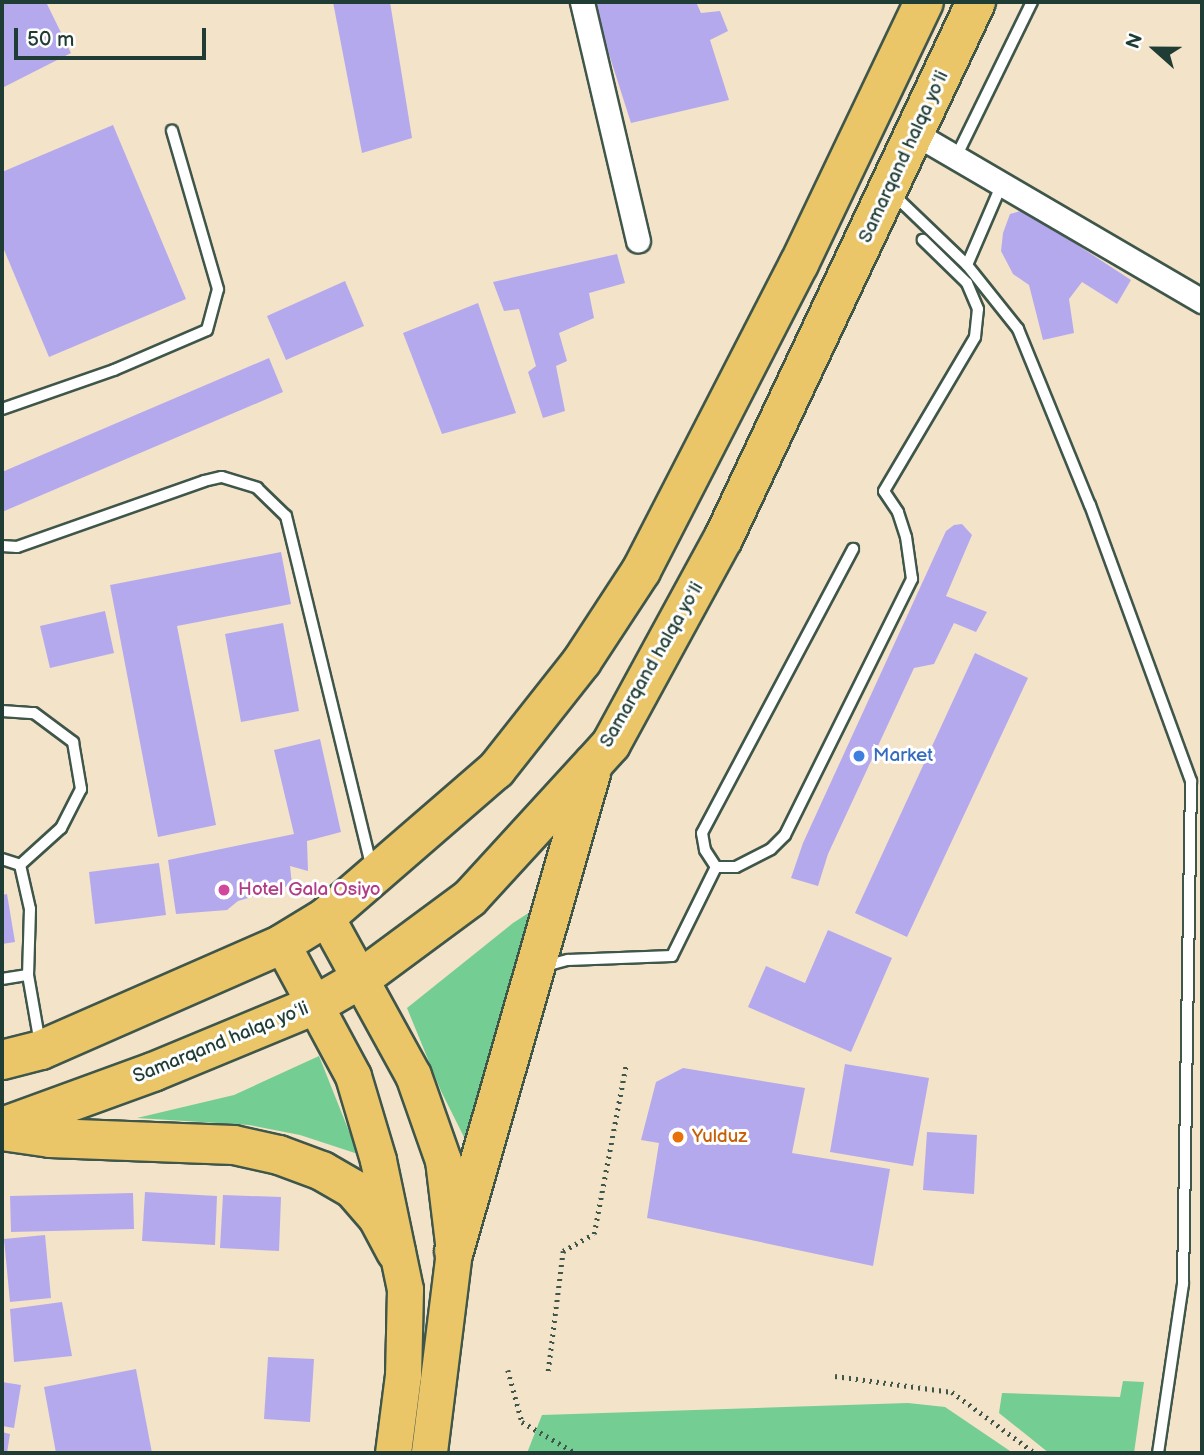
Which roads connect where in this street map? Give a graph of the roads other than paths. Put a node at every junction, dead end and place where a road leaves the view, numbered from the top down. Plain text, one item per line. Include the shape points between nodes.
1 (582, 2) edge
2 (924, 2) edge
3 (976, 2) edge
4 (1031, 2) edge
5 (172, 131) dead end
6 (916, 134) junction
7 (956, 158) junction
8 (1001, 186) junction
9 (889, 190) junction
10 (923, 240) dead end
11 (638, 241) dead end
12 (967, 265) junction
13 (1202, 301) edge
14 (2, 409) edge
15 (2, 546) edge
16 (853, 548) dead end
17 (2, 711) edge
18 (593, 764) junction
19 (1197, 780) edge
20 (2, 859) edge
21 (20, 865) junction
22 (716, 867) junction
23 (374, 874) junction
24 (326, 917) junction
25 (282, 944) junction
26 (536, 969) junction
27 (28, 975) junction
28 (362, 978) junction
29 (2, 979) edge
30 (317, 1004) junction
31 (41, 1050) junction
32 (2, 1060) edge
33 (2, 1129) edge
34 (454, 1251) junction
35 (396, 1252) junction
36 (393, 1453) edge
37 (429, 1453) edge
38 (1157, 1453) edge

1 - 11 street
2 - 23 highway via 799,264 641,571 582,661 496,769
3 - 6 highway, Samarqand halqa yoʻli
4 - 7 lane
5 - 14 lane via 218,289 207,330 114,370
6 - 7 street
6 - 9 highway, Samarqand halqa yoʻli
7 - 8 street
8 - 12 lane
8 - 13 street
9 - 12 lane
9 - 18 highway, Samarqand halqa yoʻli via 723,539 611,744
10 - 22 lane via 967,283 978,309 975,337 884,491 906,537 912,579 785,835 771,849 736,867
12 - 19 lane via 1018,329
15 - 23 lane via 17,547 204,481 222,477 257,488 286,516
16 - 22 lane via 702,833 705,850
17 - 21 lane via 34,713 73,742 81,789 61,828
18 - 26 highway
18 - 28 highway, Samarqand halqa yoʻli via 470,898
19 - 38 lane via 1183,1284
20 - 21 lane
21 - 27 lane via 30,909
22 - 26 lane via 671,956 568,960
23 - 24 highway
24 - 25 highway
24 - 28 main road
25 - 30 main road
25 - 31 highway
26 - 34 highway
27 - 29 lane
27 - 31 lane
28 - 30 highway, Samarqand halqa yoʻli
28 - 34 main road via 426,1107 443,1160
30 - 33 highway, Samarqand halqa yoʻli
30 - 35 main road via 353,1076 378,1160
31 - 32 highway
33 - 35 highway via 50,1138 234,1145 279,1155 353,1189 378,1218
34 - 37 main road
35 - 36 main road via 405,1289 403,1375

